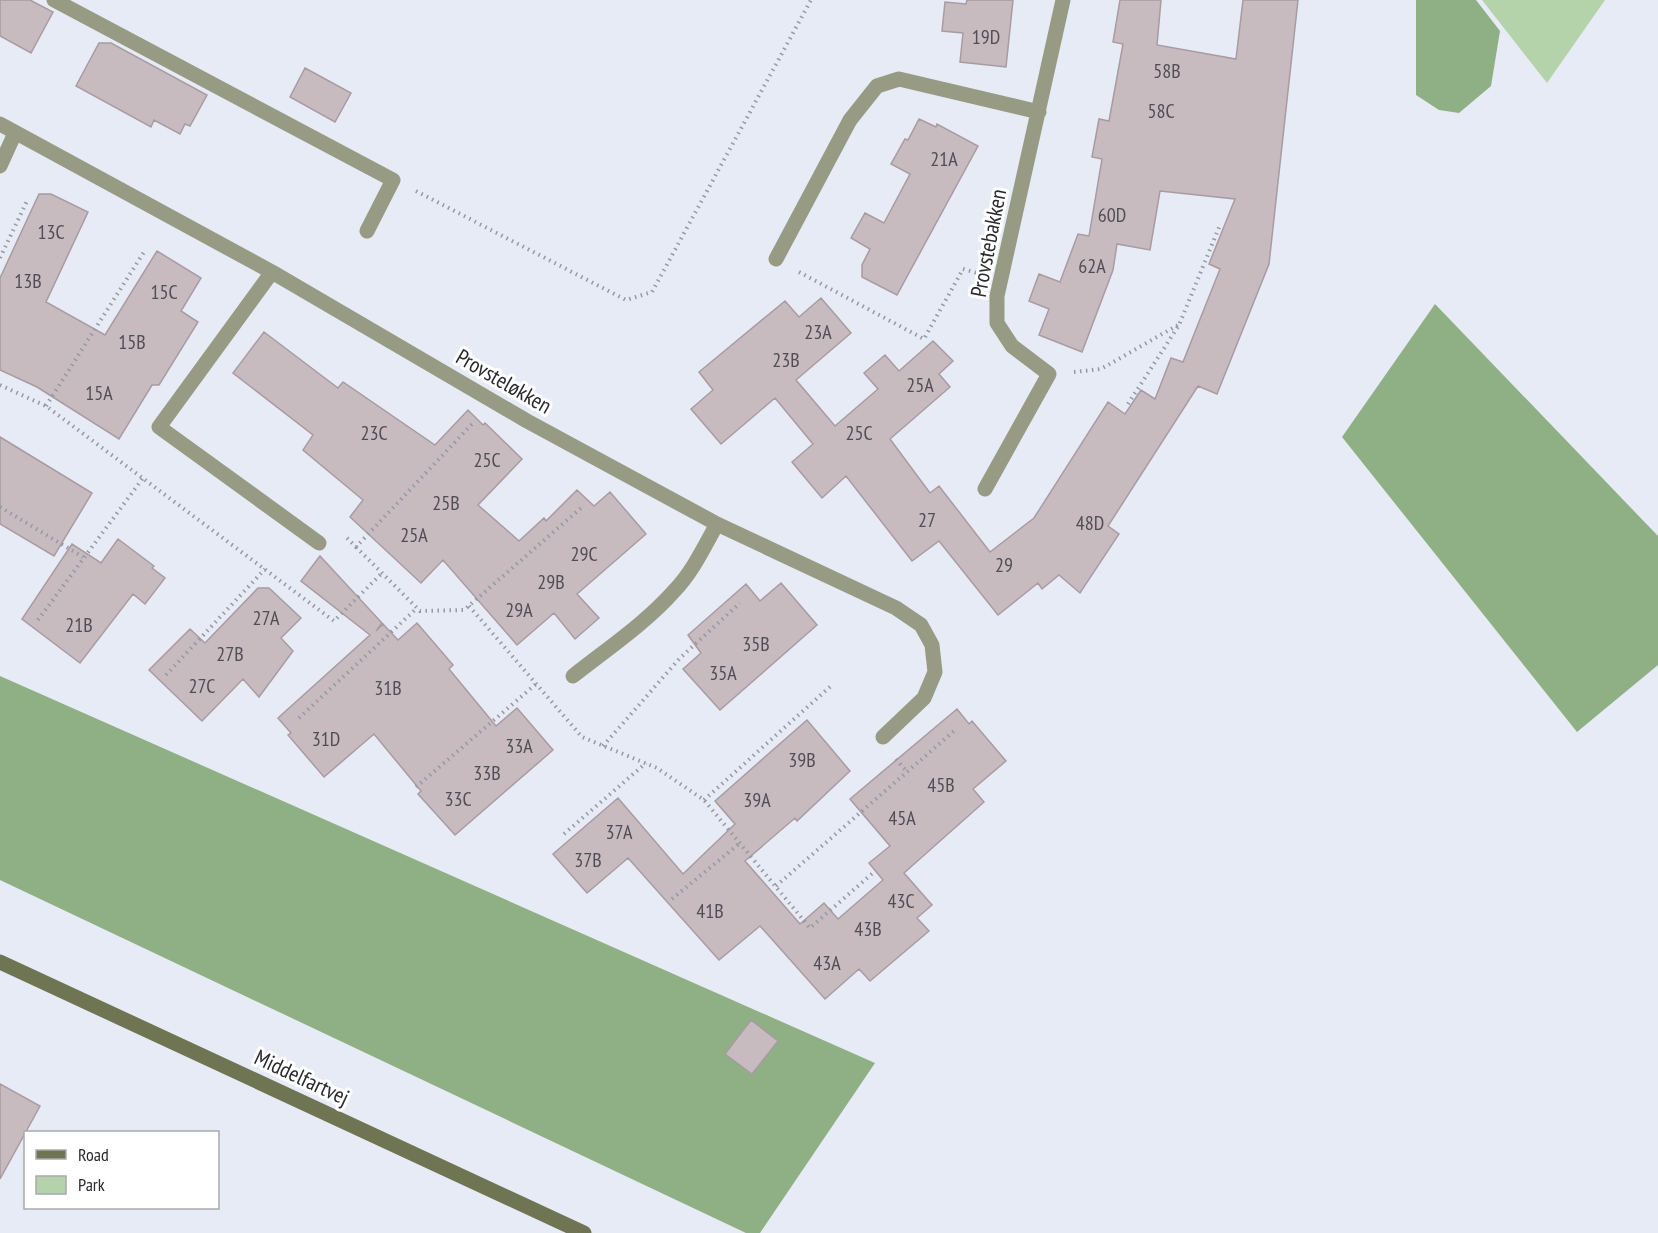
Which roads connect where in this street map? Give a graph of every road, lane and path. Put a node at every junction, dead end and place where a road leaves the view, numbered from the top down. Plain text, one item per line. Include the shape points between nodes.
1 (54, 0) edge
2 (811, 0) edge
3 (1063, 0) edge
4 (1039, 112) junction
5 (0, 124) edge
6 (15, 133) junction
7 (0, 166) edge
8 (393, 180) junction
9 (27, 201) dead end
10 (1220, 225) dead end
11 (367, 231) dead end
12 (144, 252) dead end
13 (0, 258) edge
14 (776, 260) joint
15 (272, 272) junction
16 (1001, 279) junction
17 (1179, 325) junction
18 (1049, 374) junction
19 (0, 385) edge
20 (1128, 404) dead end
21 (46, 406) junction
22 (472, 424) dead end
23 (143, 478) junction
24 (985, 489) dead end
25 (0, 507) edge
26 (581, 508) dead end
27 (717, 524) junction
28 (319, 543) joint
29 (356, 547) junction
30 (83, 557) junction
31 (265, 569) junction
32 (382, 573) junction
33 (740, 603) dead end
34 (469, 606) junction
35 (417, 608) junction
36 (38, 620) dead end
37 (166, 675) dead end
38 (573, 676) dead end
39 (536, 684) junction
40 (833, 684) dead end
41 (299, 718) dead end
42 (954, 731) dead end
43 (883, 737) dead end
44 (603, 746) junction
45 (646, 763) junction
46 (416, 787) dead end
47 (704, 800) junction
48 (564, 834) dead end
49 (740, 843) junction
50 (874, 872) dead end
51 (776, 886) junction
52 (672, 899) dead end
53 (0, 962) edge
54 (585, 1233) edge

1 - 8 street
2 - 8 path via 652,292 626,300
3 - 4 street, Provstebakken
4 - 14 street via 899,79 877,86 850,120
4 - 16 street, Provstebakken
5 - 6 street, Provsteløkken
6 - 7 street
6 - 15 street, Provsteløkken
8 - 11 street
9 - 13 path
10 - 17 path
12 - 21 path
14 - 16 path via 924,339 963,269
15 - 27 street, Provsteløkken via 527,420
15 - 28 street via 159,427
16 - 18 street, Provstebakken via 996,296 997,323 1012,346
17 - 18 path via 1101,369
17 - 20 path
18 - 24 street
19 - 21 path
21 - 23 path
22 - 29 path
23 - 30 path
23 - 31 path
25 - 30 path
26 - 34 path
27 - 38 street via 676,590
27 - 43 street, Provsteløkken via 896,608 921,625 932,645 935,672 924,698
28 - 29 path via 336,528
29 - 32 path
30 - 36 path
31 - 32 path via 334,621
31 - 37 path
32 - 35 path
33 - 44 path via 680,658
34 - 35 path via 464,610
34 - 39 path
35 - 41 path
39 - 44 path via 582,737
39 - 46 path
40 - 47 path
42 - 51 path
44 - 45 path
45 - 47 path
45 - 48 path
47 - 49 path
49 - 51 path
49 - 52 path
50 - 51 path via 810,928
53 - 54 main road, Middelfartvej

